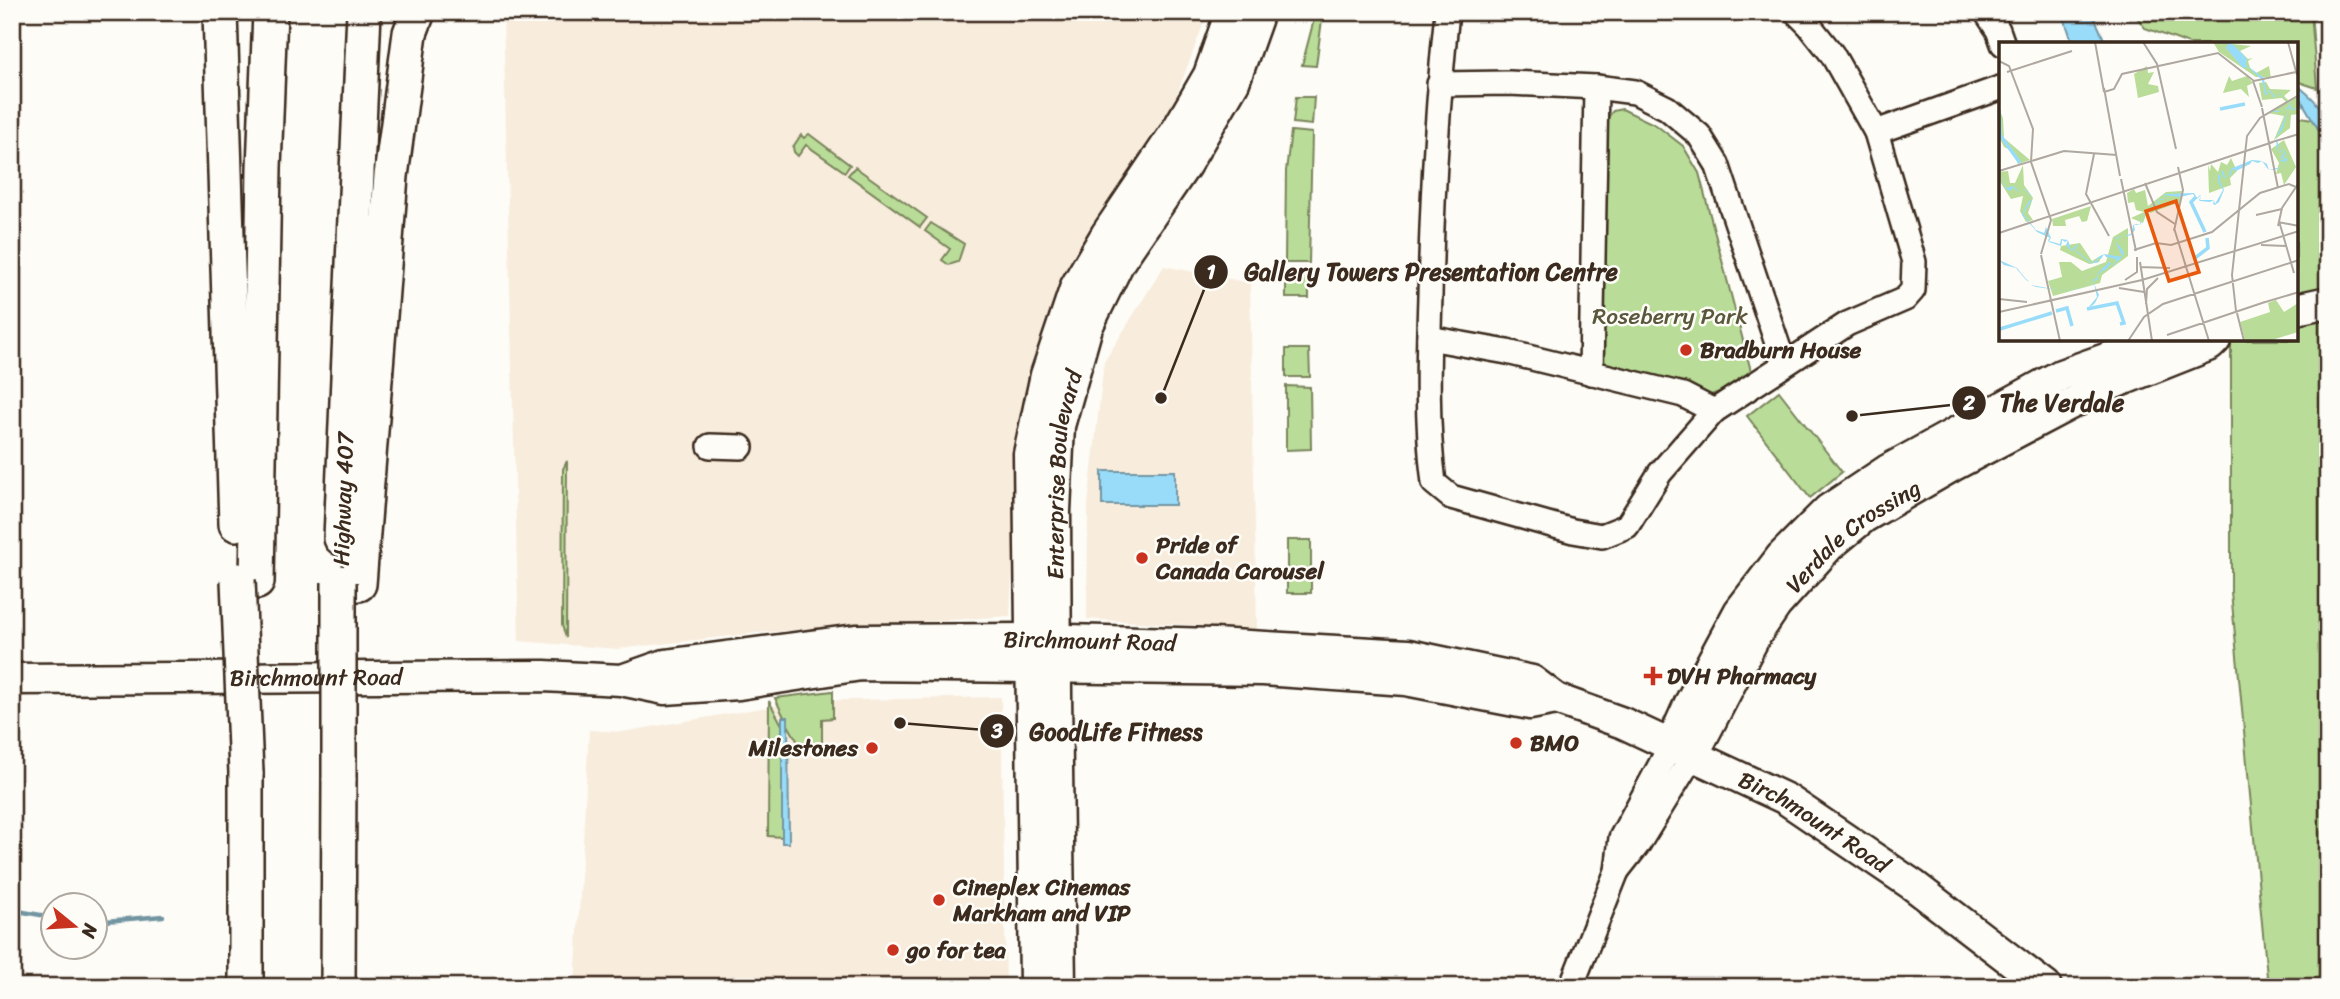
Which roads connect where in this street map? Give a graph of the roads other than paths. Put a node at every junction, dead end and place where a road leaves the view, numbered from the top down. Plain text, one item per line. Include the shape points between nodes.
1 (220, 12) edge
2 (270, 12) edge
3 (364, 12) edge
4 (418, 12) edge
5 (1231, 12) edge
6 (1259, 12) edge
7 (1447, 12) edge
8 (1796, 12) edge
9 (1986, 12) edge
10 (2002, 42) edge
11 (1439, 84) junction
12 (1596, 87) junction
13 (1999, 88) edge
14 (1876, 132) junction
15 (2328, 302) edge
16 (2298, 309) edge
17 (1429, 338) junction
18 (2155, 341) edge
19 (2214, 341) edge
20 (2106, 360) edge
21 (1784, 364) junction
22 (1591, 373) junction
23 (1714, 411) junction
24 (710, 446) dead end
25 (741, 447) dead end
26 (247, 581) junction
27 (349, 583) junction
28 (1043, 654) junction
29 (12, 680) edge
30 (1682, 750) junction
31 (246, 987) edge
32 (338, 987) edge
33 (1035, 987) edge
34 (1060, 987) edge
35 (1572, 987) edge
36 (2046, 987) edge

1 - 26 highway via 232,351
2 - 26 highway
3 - 27 highway, Highway 407
4 - 27 highway via 410,33 391,176
5 - 28 main road, Enterprise Boulevard via 1209,75 1076,286 1046,375 1029,454
6 - 28 main road, Enterprise Boulevard via 1234,82 1186,164 1119,262 1087,327 1059,426
7 - 11 street
8 - 14 street via 1832,54
9 - 10 street
11 - 12 street
11 - 17 street
12 - 21 street via 1635,92 1667,108 1699,135 1717,164
12 - 22 street
13 - 14 street
14 - 21 street via 1914,262 1913,290 1905,299 1847,324
15 - 16 main road
17 - 22 street
17 - 23 street via 1434,484 1451,497 1573,531 1601,536 1627,526 1660,473
18 - 20 main road, Verdale Crossing
19 - 20 main road, Verdale Crossing
20 - 30 main road, Verdale Crossing via 1952,466 1864,517 1829,545 1776,605
21 - 23 street
22 - 23 street via 1683,395
24 - 25 street
26 - 31 highway, bridge
27 - 32 highway, Highway 407, bridge via 339,778
28 - 29 main road, Birchmount Road via 856,640 665,665 621,680 544,676
28 - 30 main road, Birchmount Road via 1213,644 1408,655 1532,681 1556,699
28 - 33 main road, Enterprise Boulevard
28 - 34 main road, Enterprise Boulevard
30 - 35 street, Verdale Crossing via 1639,843 1617,871
30 - 36 main road, Birchmount Road via 1786,799 1913,885

